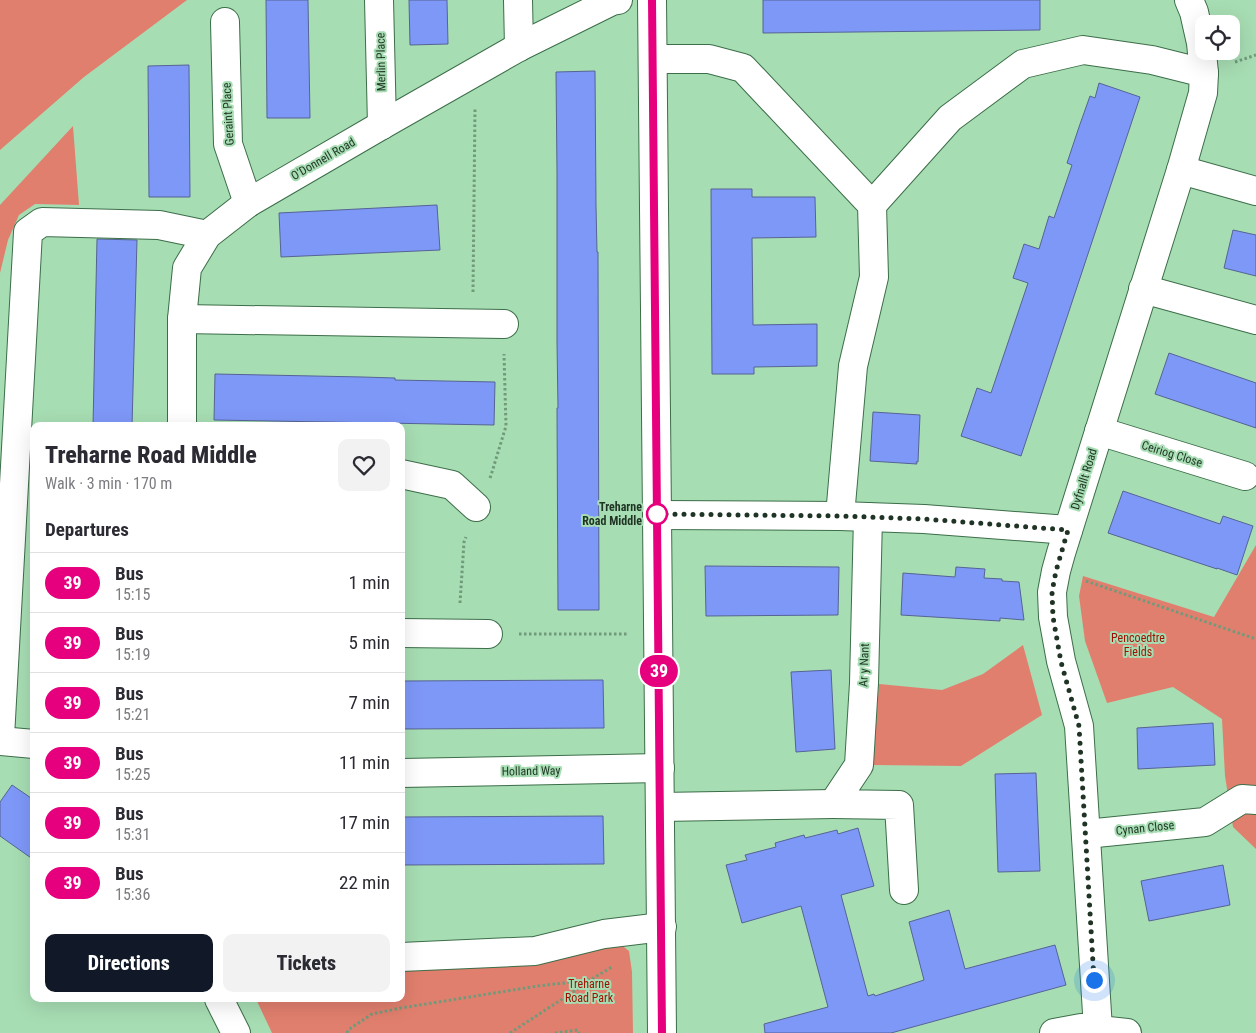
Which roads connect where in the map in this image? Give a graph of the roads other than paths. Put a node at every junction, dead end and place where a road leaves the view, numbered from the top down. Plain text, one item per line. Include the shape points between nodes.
1 (379, 0) edge
2 (518, 0) edge
3 (618, 0) edge
4 (652, 0) edge
5 (1189, 0) edge
6 (225, 22) dead end
7 (519, 47) junction
8 (653, 59) junction
9 (1204, 73) junction
10 (382, 125) junction
11 (1181, 170) junction
12 (1256, 191) edge
13 (248, 203) junction
14 (872, 205) junction
15 (207, 235) junction
16 (1143, 289) junction
17 (182, 319) junction
18 (1256, 320) edge
19 (504, 324) road end
20 (182, 422) edge
21 (1099, 431) junction
22 (405, 475) edge
23 (1245, 476) dead end
24 (476, 507) road end
25 (657, 514) junction
26 (840, 516) junction
27 (868, 517) junction
28 (1068, 530) junction
29 (405, 633) edge
30 (488, 634) road end
31 (0, 739) edge
32 (30, 743) edge
33 (660, 768) junction
34 (405, 773) edge
35 (1256, 800) edge
36 (833, 804) junction
37 (660, 807) junction
38 (1086, 834) junction
39 (904, 890) dead end
40 (662, 927) junction
41 (405, 957) edge
42 (220, 1002) edge
43 (1098, 1029) junction
44 (236, 1033) edge
45 (662, 1033) edge
46 (1054, 1033) edge
47 (1127, 1033) edge

1 - 10 street, Merlin Place
2 - 7 street
3 - 7 street, O'Donnell Road
4 - 8 street
5 - 9 street, Dyfnallt Road via 1201,44
6 - 13 street, Geraint Place via 228,144
7 - 10 street, O'Donnell Road
8 - 14 street via 709,59 743,68
8 - 25 street
9 - 11 street, Dyfnallt Road via 1203,93
9 - 14 street via 1152,60 1083,50 1023,64 950,118
10 - 13 street, O'Donnell Road
11 - 12 street
11 - 16 street, Dyfnallt Road
13 - 15 street, O'Donnell Road
14 - 26 street via 874,277 853,366
15 - 17 street, O'Donnell Road via 187,268
15 - 31 street via 159,225 42,222 28,232
16 - 18 street
16 - 21 street, Dyfnallt Road
17 - 19 street
17 - 20 street, O'Donnell Road
21 - 23 street, Ceiriog Close
21 - 28 street, Dyfnallt Road
22 - 24 street via 452,485
25 - 26 street
25 - 33 street
26 - 27 street
27 - 28 street
27 - 36 street, Ar y Nant via 859,765
28 - 38 street, Dyfnallt Road via 1052,592 1053,617 1061,662 1079,726
29 - 30 street
31 - 32 street
33 - 34 street, Holland Way
33 - 37 street
35 - 38 street, Cynan Close via 1242,799 1205,822
36 - 37 street
36 - 39 street via 899,805
37 - 40 street
38 - 43 street, Dyfnallt Road
40 - 41 street via 604,934 535,951
40 - 45 street
42 - 44 street
43 - 46 street via 1081,1028
43 - 47 street

